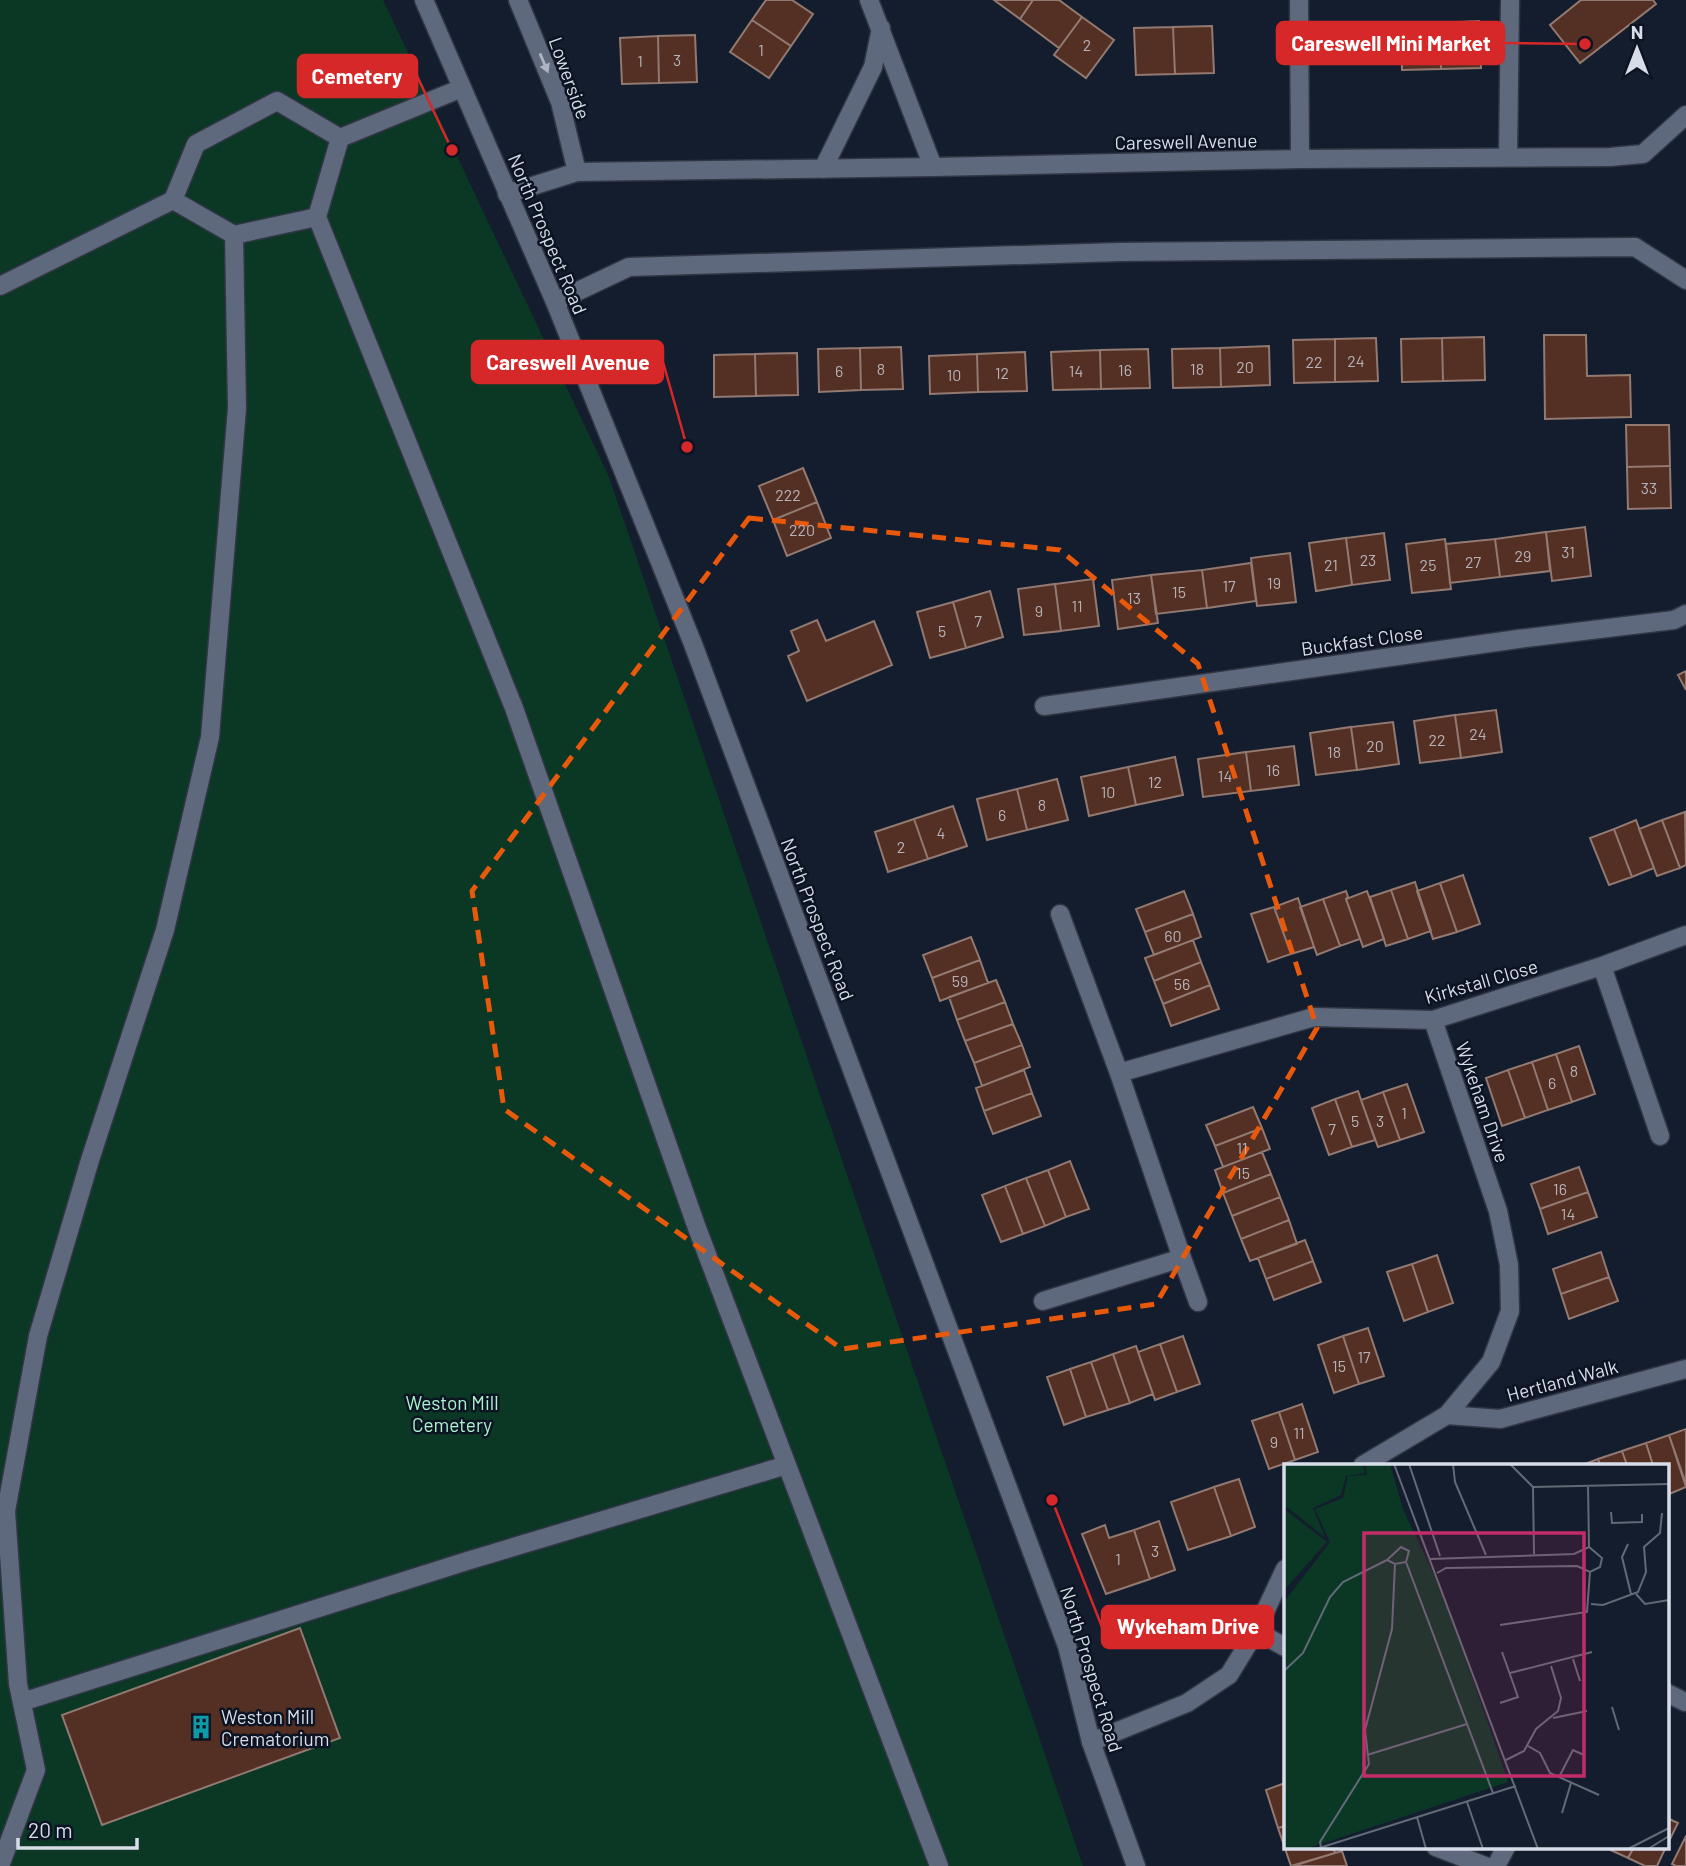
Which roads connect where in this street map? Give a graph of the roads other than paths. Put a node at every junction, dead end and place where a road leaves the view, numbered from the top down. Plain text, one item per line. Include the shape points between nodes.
1 (424, 0) edge
2 (518, 0) edge
3 (869, 0) edge
4 (1299, 0) edge
5 (1510, 2) dead end
6 (881, 29) junction
7 (462, 88) junction
8 (1686, 115) edge
9 (340, 138) junction
10 (1508, 158) junction
11 (1300, 159) junction
12 (933, 167) junction
13 (823, 169) junction
14 (577, 172) junction
15 (507, 194) junction
16 (173, 200) junction
17 (317, 217) junction
18 (234, 235) junction
19 (1686, 280) edge
20 (0, 286) edge
21 (555, 302) junction
22 (1686, 614) edge
23 (1044, 706) dead end
24 (1060, 914) dead end
25 (1686, 935) edge
26 (1602, 966) junction
27 (1433, 1020) junction
28 (1119, 1073) junction
29 (1660, 1136) dead end
30 (1182, 1258) junction
31 (1043, 1301) dead end
32 (1198, 1302) dead end
33 (1686, 1369) edge
34 (1447, 1415) junction
35 (1365, 1464) edge
36 (787, 1465) junction
37 (1284, 1571) edge
38 (1255, 1630) junction
39 (1284, 1646) edge
40 (1668, 1694) edge
41 (22, 1702) junction
42 (1685, 1702) edge
43 (1091, 1742) junction
44 (1439, 1848) edge
45 (1505, 1848) edge
46 (0, 1866) edge
47 (939, 1866) edge
48 (1136, 1866) edge
49 (1485, 1866) edge
50 (1496, 1866) edge

1 - 7 street, North Prospect Road
2 -> 14 street, Lowerside via 561,102
3 - 6 street
4 - 11 street
5 - 10 street
6 - 12 street
6 - 13 street via 873,67
7 - 9 street
7 - 15 street, North Prospect Road
8 - 10 street, Careswell Avenue via 1643,153
9 - 16 street via 277,101 196,144
9 - 17 street
10 - 11 street, Careswell Avenue
11 - 12 street, Careswell Avenue
12 - 13 street, Careswell Avenue
13 - 14 street, Careswell Avenue
14 - 15 street, Careswell Avenue
15 - 21 street, North Prospect Road
16 - 18 street
16 - 20 street
17 - 18 street
17 - 36 street via 514,708 697,1228
18 - 41 street via 237,408 210,737 165,930 38,1336 6,1511
19 - 21 street via 1635,247 1119,252 629,267
21 - 43 street, North Prospect Road via 693,644 872,1122 1067,1646
22 - 23 street, Buckfast Close via 1674,620
24 - 28 street
25 - 26 street, Kirkstall Close
26 - 27 street, Kirkstall Close
26 - 29 street
27 - 28 street, Kirkstall Close via 1314,1017
27 - 34 street, Wykeham Drive via 1498,1211 1509,1265 1510,1311 1491,1362
28 - 30 street
30 - 31 street
30 - 32 street
33 - 34 street, Hertland Walk via 1500,1419
34 - 35 street, Wykeham Drive
36 - 41 street
36 - 47 street
37 - 38 street
38 - 39 street
38 - 43 street via 1229,1675 1187,1703
40 - 42 street
41 - 46 street via 36,1770
43 - 48 street, North Prospect Road
44 - 49 street
45 - 50 street

